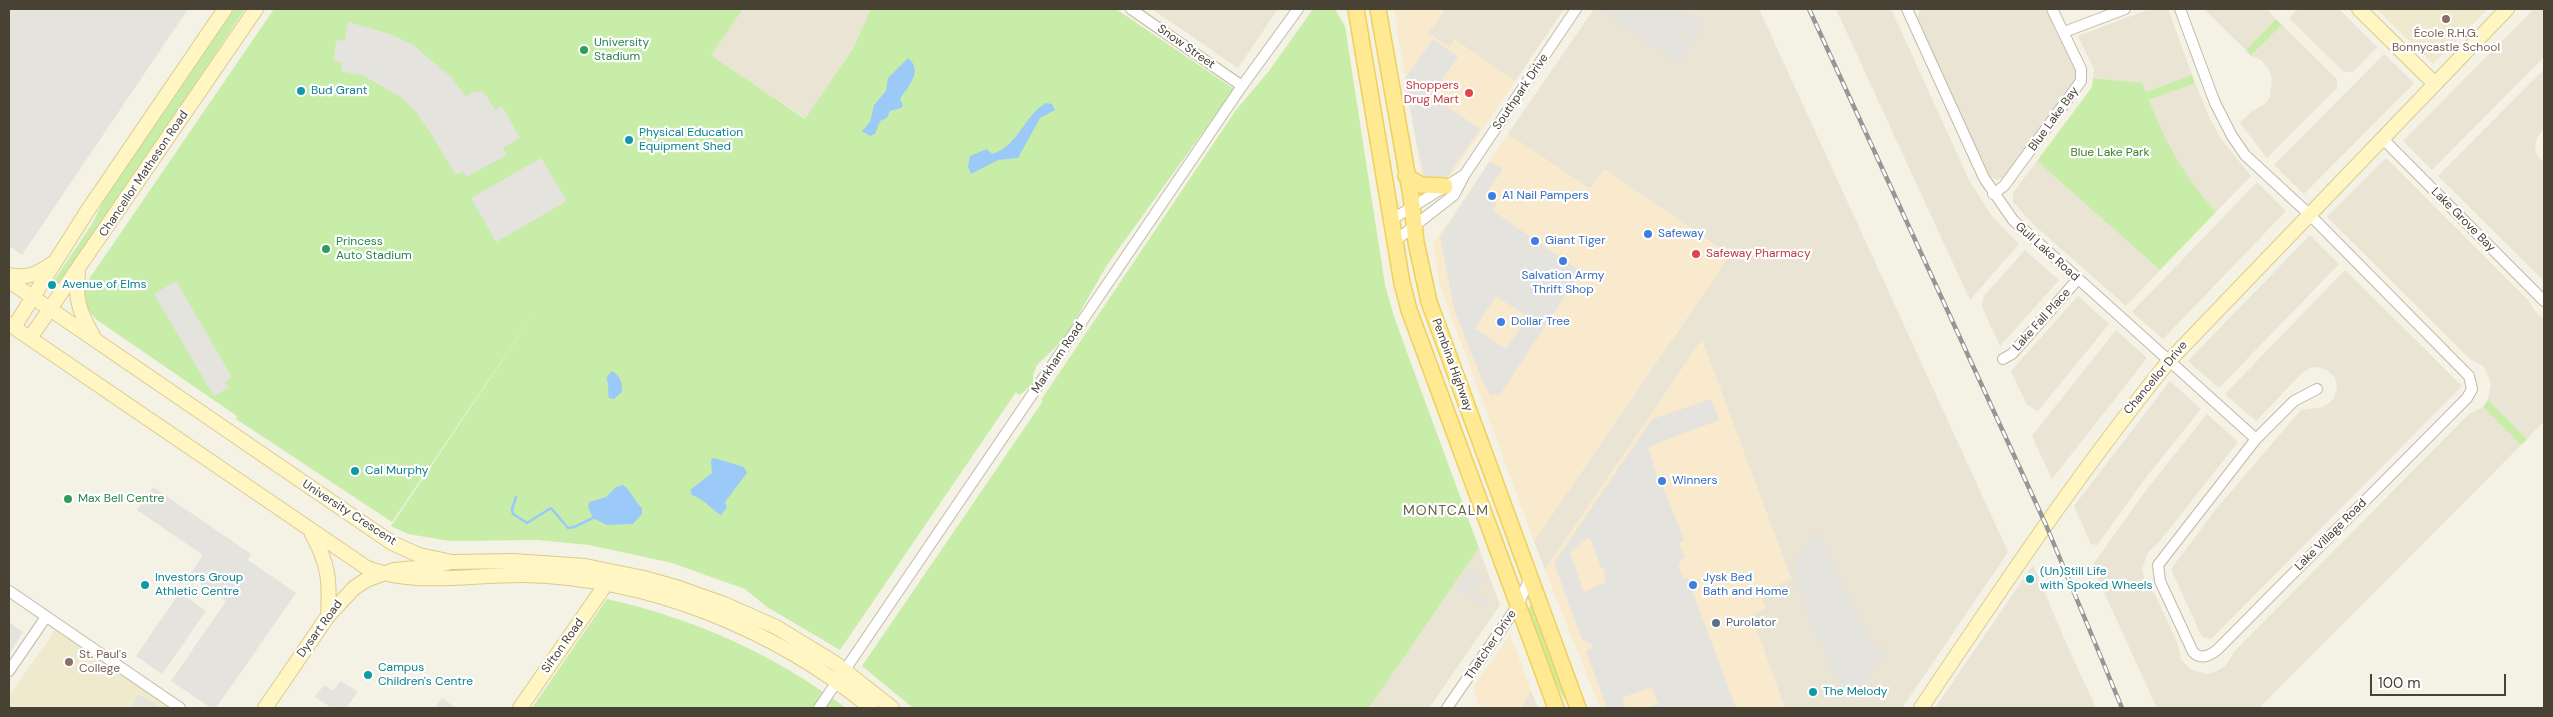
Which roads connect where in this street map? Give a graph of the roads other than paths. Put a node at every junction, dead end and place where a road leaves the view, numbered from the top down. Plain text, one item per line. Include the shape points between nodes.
1 (225, 9) edge
2 (256, 9) edge
3 (1131, 9) edge
4 (1298, 9) edge
5 (1356, 9) edge
6 (1378, 9) edge
7 (1576, 9) edge
8 (1908, 9) edge
9 (2052, 9) edge
10 (2125, 9) edge
11 (2180, 9) edge
12 (2358, 9) edge
13 (2507, 9) edge
14 (2064, 32) junction
15 (2434, 83) junction
16 (1242, 86) junction
17 (2382, 138) junction
18 (1465, 174) junction
19 (1406, 176) junction
20 (1445, 186) junction
21 (1993, 194) junction
22 (1411, 208) junction
23 (2310, 215) junction
24 (1391, 220) junction
25 (1413, 225) junction
26 (1395, 241) junction
27 (59, 258) junction
28 (78, 270) junction
29 (9, 275) edge
30 (2078, 279) junction
31 (9, 281) edge
32 (34, 298) junction
33 (2544, 301) edge
34 (50, 310) junction
35 (11, 326) edge
36 (30, 338) junction
37 (96, 341) junction
38 (2003, 358) dead end
39 (2169, 360) junction
40 (2318, 389) dead end
41 (2256, 439) junction
42 (311, 531) junction
43 (452, 562) junction
44 (384, 574) junction
45 (1530, 578) junction
46 (606, 584) junction
47 (9, 591) edge
48 (1518, 605) junction
49 (328, 616) junction
50 (46, 617) junction
51 (845, 670) junction
52 (9, 671) edge
53 (836, 682) junction
54 (180, 708) edge
55 (264, 708) edge
56 (520, 708) edge
57 (819, 708) edge
58 (871, 708) edge
59 (892, 708) edge
60 (1447, 708) edge
61 (1556, 708) edge
62 (1578, 708) edge
63 (1921, 708) edge

1 - 27 main road, Chancellor Matheson Road
2 - 28 main road, Chancellor Matheson Road
3 - 16 street, Snow Street
4 - 16 street, Markham Road
5 - 24 main road, Pembina Highway
6 - 19 main road, Pembina Highway
7 - 18 street, Southpark Drive
8 - 21 street, Gull Lake Road
9 - 14 street, Blue Lake Bay
10 - 14 street
11 - 23 street via 2215,103 2232,136 2245,155
12 - 15 main road
13 - 15 main road, Chancellor Drive
14 - 21 street, Blue Lake Bay via 2082,70 2081,81 2004,186
15 - 17 main road, Chancellor Drive
16 - 51 street, Markham Road
17 - 23 main road, Chancellor Drive
17 - 33 street, Lake Grove Bay
18 - 20 street, Southpark Drive
18 - 25 street, Southpark Drive via 1454,195
19 - 20 main road via 1421,185
19 - 22 main road, Pembina Highway
20 - 22 street, Southpark Drive
21 - 30 street, Gull Lake Road via 2013,220
22 - 24 street, Southpark Drive
22 - 25 main road, Pembina Highway
23 - 39 main road, Chancellor Drive
23 - 41 street, Lake Village Road via 2469,376 2472,389 2467,398 2217,650 2210,656 2197,656 2160,581 2158,565
24 - 26 main road, Pembina Highway
25 - 26 street, Southpark Drive
25 - 45 main road, Pembina Highway via 1429,302
26 - 48 main road, Pembina Highway via 1409,310
27 - 29 main road via 37,275
27 - 32 main road, Chancellor Matheson Road
28 - 34 main road, Chancellor Matheson Road
28 - 37 main road via 75,289 78,306
30 - 38 street, Lake Fall Place via 2012,354
30 - 39 street, Gull Lake Road
31 - 32 main road, University Crescent
32 - 34 main road, University Crescent
32 - 35 main road, Chancellor Matheson Road
34 - 36 main road, Chancellor Matheson Road
34 - 37 main road, University Crescent
35 - 36 main road
36 - 42 main road
37 - 43 main road, University Crescent via 383,538 420,554
39 - 41 street
39 - 63 main road, Chancellor Drive via 2120,421
40 - 41 street, Lake Village Road via 2294,401
42 - 44 main road via 361,565
42 - 49 main road via 329,576
43 - 44 main road, Dysart Road
43 - 51 main road, University Crescent via 585,566 644,578 706,597 757,619 800,641
44 - 46 main road via 414,579 524,575
44 - 49 main road, Dysart Road via 352,590
45 - 48 street, Thatcher Drive
45 - 62 main road, Pembina Highway
46 - 53 main road via 668,599 726,620 768,640
46 - 56 main road, Sifton Road
47 - 50 street
48 - 60 street, Thatcher Drive
48 - 61 main road, Pembina Highway
49 - 55 main road, Dysart Road
50 - 52 street
50 - 54 street
51 - 53 street, Markham Road
51 - 59 main road, University Crescent
53 - 57 street, Markham Road
53 - 58 main road

